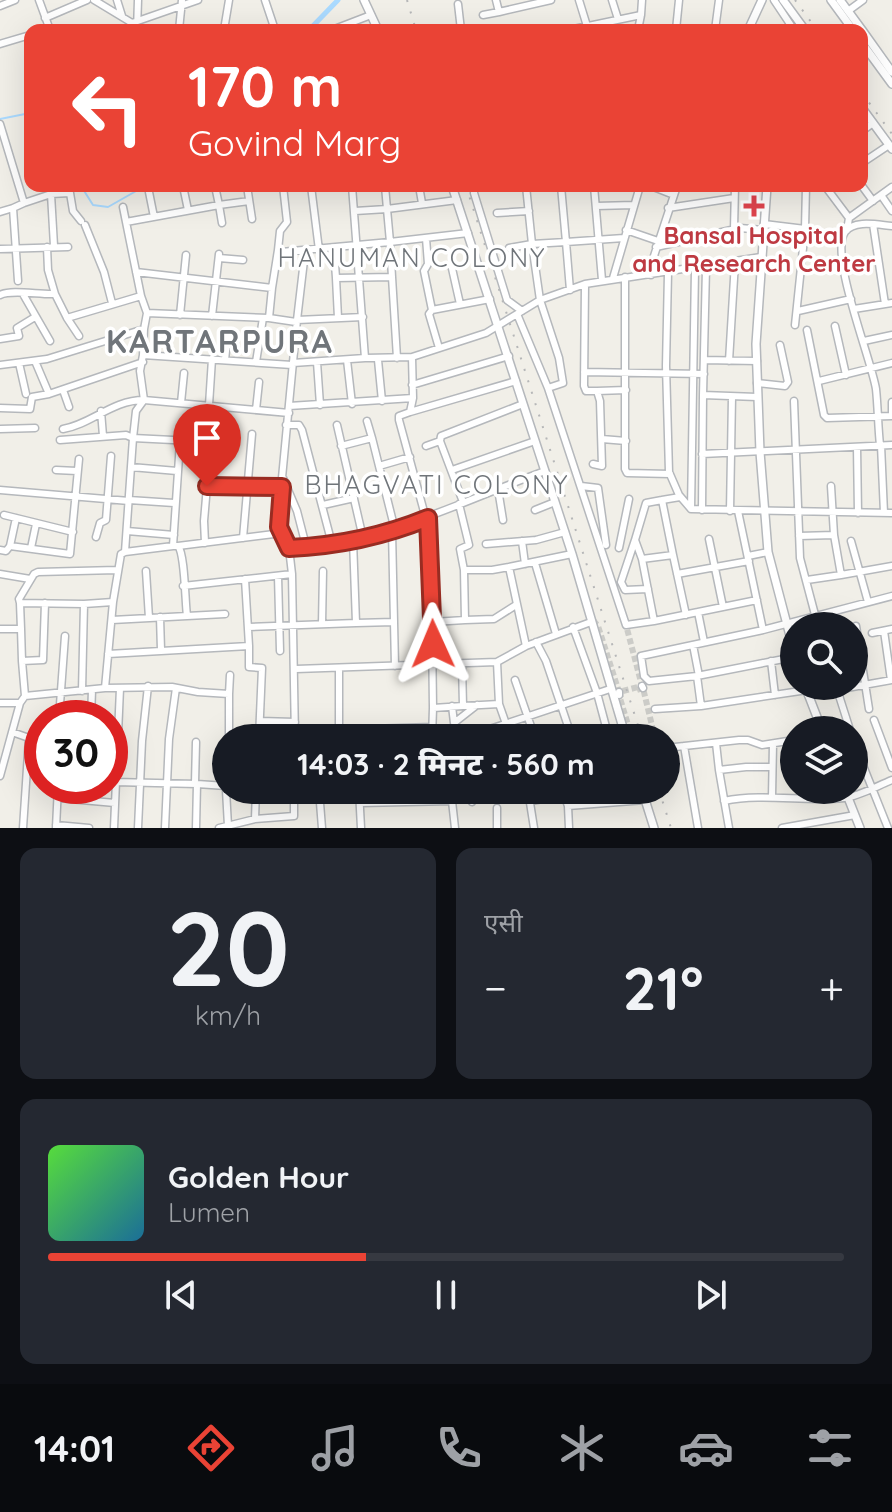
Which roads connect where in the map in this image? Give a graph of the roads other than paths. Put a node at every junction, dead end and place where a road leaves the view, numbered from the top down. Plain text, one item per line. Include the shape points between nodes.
1 (15, 0) edge
2 (39, 0) edge
3 (87, 0) edge
4 (94, 0) edge
5 (117, 0) edge
6 (138, 0) edge
7 (198, 0) edge
8 (229, 0) edge
9 (265, 0) edge
10 (364, 0) edge
11 (496, 0) edge
12 (551, 0) edge
13 (579, 0) edge
14 (612, 0) edge
15 (642, 0) edge
16 (679, 0) edge
17 (719, 0) edge
18 (762, 0) edge
19 (774, 0) edge
20 (783, 0) edge
21 (831, 0) edge
22 (840, 0) edge
23 (863, 0) edge
24 (182, 3) edge
25 (458, 4) dead end
26 (0, 6) edge
27 (848, 11) junction
28 (499, 12) junction
29 (371, 15) junction
30 (483, 15) dead end
31 (641, 15) junction
32 (45, 18) junction
33 (123, 18) junction
34 (618, 19) junction
35 (138, 21) junction
36 (47, 24) edge
37 (138, 24) edge
38 (180, 24) edge
39 (225, 24) edge
40 (273, 24) edge
41 (348, 24) edge
42 (375, 24) edge
43 (460, 24) edge
44 (586, 24) edge
45 (596, 24) edge
46 (639, 24) edge
47 (677, 24) edge
48 (716, 24) edge
49 (752, 24) edge
50 (790, 24) edge
51 (801, 24) edge
52 (849, 24) edge
53 (858, 24) edge
54 (24, 37) edge
55 (868, 38) edge
56 (0, 44) edge
57 (868, 51) edge
58 (892, 72) edge
59 (892, 84) edge
60 (868, 116) edge
61 (873, 123) junction
62 (0, 124) edge
63 (868, 127) edge
64 (890, 147) edge
65 (868, 160) edge
66 (892, 187) edge
67 (47, 192) edge
68 (51, 192) edge
69 (64, 192) edge
70 (149, 192) dead end
71 (184, 192) edge
72 (216, 192) edge
73 (248, 192) edge
74 (284, 192) edge
75 (312, 192) edge
76 (353, 192) edge
77 (386, 192) edge
78 (420, 192) edge
79 (454, 192) edge
80 (527, 192) edge
81 (562, 192) edge
82 (595, 192) edge
83 (638, 192) edge
84 (666, 192) edge
85 (675, 192) edge
86 (734, 192) edge
87 (767, 192) edge
88 (806, 192) edge
89 (830, 192) edge
90 (866, 192) edge
91 (474, 193) dead end
92 (674, 195) junction
93 (881, 195) junction
94 (734, 198) junction
95 (457, 200) junction
96 (249, 201) junction
97 (873, 201) junction
98 (24, 203) junction
99 (422, 203) junction
100 (219, 205) junction
101 (634, 205) junction
102 (596, 206) junction
103 (123, 207) dead end
104 (13, 208) junction
105 (668, 208) junction
106 (387, 209) junction
107 (188, 210) junction
108 (355, 211) junction
109 (529, 211) junction
110 (892, 211) edge
111 (0, 212) edge
112 (497, 213) dead end
113 (154, 217) junction
114 (849, 218) junction
115 (252, 219) dead end
116 (126, 222) junction
117 (222, 223) dead end
118 (873, 224) junction
119 (892, 226) edge
120 (764, 227) junction
121 (851, 228) junction
122 (734, 229) junction
123 (805, 229) junction
124 (468, 233) junction
125 (625, 234) junction
126 (426, 238) junction
127 (599, 239) junction
128 (804, 239) junction
129 (390, 242) junction
130 (566, 242) junction
131 (841, 243) junction
132 (532, 244) junction
133 (657, 244) junction
134 (358, 246) junction
135 (50, 247) junction
136 (68, 247) dead end
137 (14, 248) junction
138 (509, 248) dead end
139 (0, 249) edge
140 (278, 250) junction
141 (319, 250) junction
142 (305, 252) junction
143 (186, 255) dead end
144 (761, 257) junction
145 (243, 260) dead end
146 (735, 262) junction
147 (335, 264) dead end
148 (451, 264) dead end
149 (706, 268) junction
150 (695, 269) junction
151 (136, 272) junction
152 (668, 273) junction
153 (651, 275) junction
154 (360, 276) junction
155 (184, 277) junction
156 (392, 277) junction
157 (625, 277) junction
158 (336, 278) junction
159 (613, 278) junction
160 (602, 280) junction
161 (18, 281) dead end
162 (216, 281) junction
163 (585, 284) junction
164 (272, 288) junction
165 (570, 290) junction
166 (23, 294) junction
167 (55, 294) junction
168 (0, 295) edge
169 (141, 296) junction
170 (490, 299) junction
171 (851, 299) junction
172 (540, 300) junction
173 (112, 303) junction
174 (460, 304) junction
175 (888, 304) edge
176 (854, 309) junction
177 (432, 310) junction
178 (798, 311) junction
179 (519, 312) junction
180 (147, 313) junction
181 (180, 315) junction
182 (212, 316) junction
183 (35, 317) junction
184 (363, 317) junction
185 (67, 318) junction
186 (266, 318) junction
187 (338, 318) junction
188 (296, 321) junction
189 (795, 325) dead end
190 (835, 326) dead end
191 (500, 327) junction
192 (144, 329) junction
193 (807, 330) dead end
194 (228, 333) dead end
195 (892, 335) edge
196 (79, 336) dead end
197 (0, 339) edge
198 (50, 341) dead end
199 (864, 341) junction
200 (780, 345) dead end
201 (439, 348) junction
202 (509, 356) junction
203 (412, 357) junction
204 (365, 358) junction
205 (397, 358) junction
206 (143, 359) junction
207 (212, 359) junction
208 (225, 360) junction
209 (347, 360) junction
210 (378, 360) junction
211 (704, 360) junction
212 (35, 361) junction
213 (729, 361) junction
214 (757, 361) junction
215 (256, 362) junction
216 (317, 362) junction
217 (19, 363) junction
218 (892, 363) edge
219 (292, 364) junction
220 (0, 365) edge
221 (871, 369) junction
222 (584, 372) junction
223 (184, 373) dead end
224 (666, 373) junction
225 (626, 374) junction
226 (692, 374) junction
227 (704, 374) junction
228 (846, 375) junction
229 (516, 381) junction
230 (819, 381) junction
231 (259, 382) dead end
232 (757, 383) junction
233 (412, 385) junction
234 (548, 388) junction
235 (63, 390) junction
236 (626, 390) junction
237 (597, 391) junction
238 (26, 394) dead end
239 (49, 394) junction
240 (703, 395) junction
241 (732, 397) junction
242 (757, 397) junction
243 (413, 398) junction
244 (144, 400) junction
245 (382, 401) junction
246 (794, 401) dead end
247 (892, 402) edge
248 (181, 403) junction
249 (352, 404) junction
250 (523, 404) junction
251 (209, 405) junction
252 (320, 405) junction
253 (69, 407) dead end
254 (0, 408) edge
255 (289, 409) junction
256 (256, 410) junction
257 (101, 411) junction
258 (410, 412) junction
259 (877, 416) junction
260 (892, 416) edge
261 (367, 421) dead end
262 (214, 423) dead end
263 (286, 425) junction
264 (337, 425) dead end
265 (35, 428) dead end
266 (0, 429) edge
267 (63, 429) dead end
268 (252, 434) dead end
269 (103, 436) junction
270 (133, 438) junction
271 (372, 438) junction
272 (602, 439) junction
273 (60, 440) dead end
274 (440, 441) junction
275 (535, 441) junction
276 (626, 441) junction
277 (180, 442) junction
278 (213, 442) junction
279 (880, 445) junction
280 (892, 445) edge
281 (341, 446) junction
282 (426, 446) dead end
283 (857, 447) junction
284 (794, 451) junction
285 (760, 452) junction
286 (731, 453) junction
287 (702, 454) junction
288 (111, 456) dead end
289 (410, 457) junction
290 (79, 459) dead end
291 (593, 464) dead end
292 (379, 466) junction
293 (131, 467) junction
294 (56, 470) dead end
295 (452, 470) junction
296 (77, 471) junction
297 (177, 471) junction
298 (545, 471) junction
299 (282, 474) junction
300 (670, 474) junction
301 (207, 486) junction
302 (581, 486) junction
303 (831, 486) dead end
304 (282, 487) junction
305 (246, 488) junction
306 (498, 489) junction
307 (0, 490) edge
308 (75, 497) junction
309 (680, 497) junction
310 (354, 498) junction
311 (108, 499) junction
312 (629, 499) dead end
313 (129, 500) junction
314 (662, 500) junction
315 (555, 502) junction
316 (174, 503) junction
317 (461, 503) junction
318 (323, 505) junction
319 (691, 509) junction
320 (535, 510) dead end
321 (702, 510) junction
322 (730, 511) junction
323 (738, 511) junction
324 (764, 512) junction
325 (799, 512) junction
326 (832, 512) junction
327 (858, 513) junction
328 (888, 513) edge
329 (4, 515) dead end
330 (16, 518) junction
331 (427, 518) junction
332 (503, 520) dead end
333 (36, 524) junction
334 (393, 530) junction
335 (127, 531) junction
336 (73, 532) junction
337 (565, 532) junction
338 (282, 533) junction
339 (174, 535) junction
340 (834, 535) junction
341 (799, 536) junction
342 (96, 537) dead end
343 (243, 538) junction
344 (363, 538) junction
345 (709, 539) dead end
346 (353, 540) junction
347 (635, 540) junction
348 (522, 541) junction
349 (851, 541) dead end
350 (205, 543) junction
351 (332, 544) junction
352 (486, 544) dead end
353 (10, 546) junction
354 (175, 546) junction
355 (306, 546) junction
356 (603, 546) junction
357 (31, 548) junction
358 (289, 548) junction
359 (619, 548) junction
360 (0, 550) edge
361 (125, 552) junction
362 (630, 552) junction
363 (768, 552) junction
364 (572, 554) junction
365 (673, 555) junction
366 (748, 558) junction
367 (642, 559) junction
368 (535, 563) junction
369 (525, 564) junction
370 (892, 566) edge
371 (509, 567) junction
372 (715, 567) junction
373 (117, 570) junction
374 (464, 570) junction
375 (146, 571) dead end
376 (323, 571) dead end
377 (859, 572) junction
378 (0, 574) edge
379 (292, 574) junction
380 (677, 574) junction
381 (841, 575) junction
382 (278, 576) junction
383 (30, 579) junction
384 (245, 579) junction
385 (807, 580) junction
386 (183, 586) junction
387 (648, 589) junction
388 (892, 596) edge
389 (757, 600) junction
390 (113, 602) junction
391 (868, 602) junction
392 (20, 603) junction
393 (45, 603) junction
394 (84, 604) junction
395 (516, 605) junction
396 (723, 607) junction
397 (698, 612) junction
398 (784, 612) edge
399 (815, 612) edge
400 (831, 612) edge
401 (225, 614) dead end
402 (686, 615) junction
403 (187, 616) junction
404 (160, 617) junction
405 (149, 618) junction
406 (112, 620) junction
407 (465, 620) junction
408 (654, 621) junction
409 (394, 622) junction
410 (433, 622) junction
411 (591, 622) junction
412 (356, 623) junction
413 (322, 624) junction
414 (294, 625) junction
415 (279, 626) junction
416 (780, 626) edge
417 (248, 627) junction
418 (573, 627) junction
419 (0, 629) edge
420 (21, 629) junction
421 (763, 630) junction
422 (888, 630) edge
423 (872, 633) dead end
424 (556, 634) junction
425 (65, 636) dead end
426 (536, 642) junction
427 (704, 642) junction
428 (693, 645) junction
429 (249, 646) junction
430 (526, 646) junction
431 (161, 650) junction
432 (280, 651) dead end
433 (108, 654) junction
434 (780, 658) edge
435 (22, 661) junction
436 (771, 661) junction
437 (497, 662) junction
438 (462, 664) junction
439 (433, 665) junction
440 (395, 666) junction
441 (339, 668) junction
442 (296, 669) junction
443 (230, 675) dead end
444 (698, 676) junction
445 (515, 680) dead end
446 (892, 680) edge
447 (868, 684) edge
448 (148, 686) junction
449 (105, 688) junction
450 (120, 688) junction
451 (176, 688) junction
452 (92, 690) junction
453 (82, 691) junction
454 (60, 692) junction
455 (616, 692) junction
456 (597, 693) junction
457 (229, 694) junction
458 (780, 694) edge
459 (775, 695) junction
460 (22, 700) junction
461 (60, 700) edge
462 (92, 700) edge
463 (119, 700) edge
464 (867, 700) edge
465 (0, 703) edge
466 (499, 704) junction
467 (561, 704) junction
468 (477, 705) junction
469 (452, 706) junction
470 (463, 706) junction
471 (701, 706) junction
472 (433, 708) junction
473 (655, 709) dead end
474 (869, 709) dead end
475 (527, 715) junction
476 (874, 720) dead end
477 (260, 721) junction
478 (295, 722) joint
479 (506, 723) joint
480 (229, 724) edge
481 (260, 724) edge
482 (339, 724) edge
483 (432, 724) edge
484 (530, 724) edge
485 (567, 724) edge
486 (605, 724) edge
487 (623, 724) edge
488 (12, 732) junction
489 (196, 742) dead end
490 (716, 743) junction
491 (780, 743) edge
492 (773, 744) junction
493 (680, 746) edge
494 (684, 746) junction
495 (889, 753) edge
496 (772, 767) junction
497 (892, 768) edge
498 (719, 770) junction
499 (0, 776) edge
500 (868, 778) edge
501 (892, 780) edge
502 (128, 783) edge
503 (140, 783) junction
504 (196, 784) junction
505 (167, 785) junction
506 (212, 786) edge
507 (872, 788) junction
508 (868, 789) edge
509 (772, 797) junction
510 (780, 797) edge
511 (724, 801) junction
512 (58, 804) edge
513 (115, 804) edge
514 (227, 804) edge
515 (294, 804) edge
516 (320, 804) edge
517 (360, 804) edge
518 (452, 804) edge
519 (531, 804) edge
520 (594, 804) edge
521 (646, 804) edge
522 (851, 804) edge
523 (568, 806) joint
524 (497, 808) dead end
525 (855, 815) junction
526 (282, 817) junction
527 (251, 822) edge
528 (56, 826) edge
529 (228, 827) edge
530 (23, 828) edge
531 (89, 828) edge
532 (114, 828) edge
533 (138, 828) edge
534 (165, 828) edge
535 (196, 828) edge
536 (219, 828) edge
537 (283, 828) edge
538 (322, 828) edge
539 (361, 828) edge
540 (455, 828) edge
541 (497, 828) edge
542 (534, 828) edge
543 (569, 828) edge
544 (654, 828) edge
545 (698, 828) edge
546 (729, 828) edge
547 (782, 828) edge
548 (860, 828) edge
549 (888, 828) edge

1 - 26 street
2 - 32 street
3 - 32 street
4 - 33 street
5 - 33 street
6 - 35 street
7 - 24 street
8 - 39 street
9 - 40 street
10 - 29 street
11 - 28 street
12 - 28 street
13 - 44 street
14 - 34 street
15 - 31 street
16 - 47 street
17 - 48 street
18 - 49 street
19 - 50 street
20 - 51 street
21 - 52 street
22 - 27 street
23 - 27 street
24 - 35 street
24 - 38 street
25 - 43 street
27 - 53 street
28 - 30 street
29 - 41 street
29 - 42 street
31 - 34 street
31 - 46 street
32 - 36 street
33 - 35 street
34 - 45 street
35 - 37 street
54 - 56 street
55 - 58 street
57 - 59 street
60 - 61 street
61 - 63 street
61 - 64 street
62 - 98 street
64 - 65 street
66 - 93 street
67 - 98 street
68 - 135 street
69 - 173 street via 70,193
70 - 113 street
71 - 107 street
72 - 100 street
73 - 96 street
74 - 140 street via 287,222
75 - 141 street
76 - 108 street
77 - 106 street
78 - 99 street
79 - 95 street
80 - 109 street
81 - 130 street
82 - 102 street
83 - 101 street
84 - 92 street
85 - 92 street
86 - 94 street
87 - 120 street
88 - 123 street
89 - 114 street
90 - 97 street
91 - 179 street via 507,300
92 - 105 street
93 - 97 street
93 - 110 street
94 - 105 street
94 - 122 street
95 - 99 street
95 - 124 street
96 - 100 street
96 - 115 street
97 - 114 street
98 - 104 street
99 - 106 street
100 - 107 street
100 - 117 street
101 - 102 street
101 - 125 street
102 - 127 street
103 - 116 street
104 - 111 street
104 - 137 street
105 - 133 street
106 - 108 street
106 - 129 street
107 - 113 street
108 - 134 street
109 - 112 street
109 - 132 street
113 - 116 street
114 - 121 street
116 - 151 street
118 - 119 street
118 - 121 street
118 - 175 street
120 - 122 street
120 - 123 street
120 - 144 street
121 - 131 street
122 - 133 street
123 - 128 street
124 - 126 street
124 - 170 street
125 - 127 street
125 - 133 street
125 - 159 street
126 - 129 street
126 - 177 street via 424,271
127 - 130 street
127 - 160 street
128 - 131 street
128 - 178 street
129 - 134 street
129 - 156 street
130 - 132 street
130 - 165 street
131 - 171 street
132 - 138 street
132 - 172 street
133 - 153 street
134 - 141 street
134 - 154 street
135 - 136 street
135 - 137 street
135 - 167 street via 48,270
137 - 139 street
137 - 161 street
140 - 142 street
140 - 164 street
141 - 142 street
142 - 188 street
143 - 155 street
144 - 146 street
144 - 214 street
145 - 162 street via 219,256
146 - 149 street
146 - 213 street
147 - 158 street
148 - 174 street
149 - 150 street
149 - 211 street
150 - 152 street
150 - 226 street
151 - 155 street
151 - 169 street
152 - 153 street
152 - 224 street
153 - 157 street
154 - 156 street
154 - 158 street
154 - 184 street
155 - 162 street
155 - 181 street
156 - 205 street
157 - 159 street
157 - 225 street
158 - 187 street
159 - 160 street
160 - 163 street
162 - 164 street
162 - 182 street
163 - 165 street
163 - 222 street
164 - 186 street
165 - 172 street
166 - 167 street
166 - 168 street
166 - 183 street
167 - 185 street
169 - 173 street
169 - 180 street
170 - 174 street
170 - 191 street
171 - 176 street
171 - 178 street
172 - 179 street
172 - 234 street via 563,383
173 - 185 street
174 - 177 street
175 - 176 street
176 - 199 street
177 - 201 street
178 - 189 street
179 - 191 street
179 - 234 street
180 - 181 street
180 - 192 street
181 - 182 street
182 - 186 street
183 - 197 street via 17,328 19,336
183 - 198 street
184 - 187 street
184 - 204 street
185 - 196 street
186 - 188 street
186 - 215 street
187 - 188 street
188 - 219 street
190 - 228 street
191 - 201 street
191 - 202 street
192 - 206 street
192 - 212 street
193 - 230 street
194 - 208 street
195 - 199 street
199 - 221 street
200 - 232 street via 788,382
201 - 203 street
202 - 229 street
202 - 233 street
203 - 205 street
203 - 233 street
204 - 209 street
204 - 210 street
205 - 210 street
206 - 207 street
206 - 235 street
206 - 244 street
207 - 208 street
207 - 251 street
208 - 215 street
209 - 216 street
209 - 249 street
210 - 245 street
211 - 213 street
211 - 227 street
212 - 217 street
212 - 239 street
213 - 214 street
214 - 232 street
215 - 219 street
216 - 219 street
216 - 252 street
217 - 220 street
217 - 238 street
218 - 221 street
219 - 255 street
221 - 228 street
221 - 259 street
222 - 225 street
222 - 237 street via 586,391
223 - 248 street
224 - 225 street
224 - 226 street
224 - 300 street
225 - 236 street
226 - 227 street
226 - 319 street
227 - 240 street
228 - 230 street
229 - 250 street
229 - 258 street
230 - 259 street via 827,418
231 - 256 street
232 - 242 street
233 - 243 street
234 - 302 street
235 - 239 street
235 - 253 street
236 - 237 street
236 - 276 street
237 - 272 street
239 - 254 street via 32,397 30,409
240 - 241 street
240 - 287 street
241 - 242 street
241 - 286 street
242 - 285 street
243 - 245 street
243 - 258 street
244 - 248 street
244 - 257 street
244 - 270 street via 136,411
245 - 249 street
246 - 284 street
247 - 260 street
248 - 251 street
249 - 252 street
250 - 274 street via 443,434
250 - 275 street
251 - 256 street
252 - 255 street
255 - 256 street
255 - 263 street
257 - 267 street
257 - 269 street
258 - 289 street via 399,416
259 - 260 street
259 - 279 street
261 - 271 street
262 - 278 street
263 - 299 street
263 - 318 street via 302,430
264 - 281 street
265 - 266 street
268 - 305 street
269 - 270 street
269 - 273 street
270 - 277 street
270 - 293 street
271 - 281 street
271 - 292 street
272 - 276 street
272 - 291 street via 602,466
274 - 282 street
274 - 295 street
275 - 295 street
275 - 298 street
276 - 300 street via 627,473
277 - 278 street
277 - 297 street
278 - 301 street
279 - 280 street
279 - 283 street
279 - 328 street
281 - 310 street
283 - 284 street
283 - 327 street
284 - 285 street
284 - 325 street
285 - 286 street
285 - 324 street
286 - 287 street
286 - 322 street
287 - 321 street
288 - 311 street
289 - 292 street
289 - 331 street
290 - 296 street
292 - 334 street
293 - 297 street
293 - 313 street
294 - 296 street
295 - 317 street
296 - 308 street
297 - 316 street
298 - 306 street
298 - 315 street
299 - 304 street
299 - 355 street
300 - 309 street
301 - 305 street
301 - 350 street
302 - 356 street
302 - 356 street via 598,488
303 - 326 street
304 - 305 street
304 - 338 street
305 - 343 street
306 - 317 street
306 - 332 street
307 - 308 street
308 - 311 street
308 - 336 street
309 - 314 street
309 - 319 street
310 - 318 street
310 - 344 street
311 - 313 street
311 - 342 street via 106,520
312 - 359 street
313 - 316 street
313 - 335 street
314 - 347 street via 646,503
314 - 365 street
315 - 320 street
315 - 337 street
316 - 339 street
317 - 331 street
317 - 374 street via 469,545 460,549
318 - 351 street
319 - 321 street
321 - 322 street
322 - 323 street
323 - 324 street
323 - 366 street
324 - 325 street
324 - 363 street
325 - 326 street
325 - 341 street
326 - 327 street
326 - 340 street
327 - 328 street
329 - 330 street
330 - 333 street
330 - 353 street
331 - 334 street
331 - 410 street
333 - 336 street
333 - 357 street
334 - 344 street
334 - 409 street
335 - 339 street
335 - 361 street
336 - 357 street via 68,555
337 - 348 street
337 - 364 street
338 - 343 street
338 - 358 street
339 - 354 street
340 - 341 street
340 - 381 street
341 - 385 street
343 - 350 street
344 - 346 street
345 - 372 street
346 - 351 street
346 - 412 street
347 - 362 street
347 - 367 street
348 - 352 street
348 - 369 street
349 - 377 street
350 - 354 street
351 - 355 street
353 - 357 street
353 - 360 street
354 - 361 street
354 - 386 street via 183,551
355 - 358 street
356 - 359 street
356 - 408 street via 626,625
358 - 379 street
359 - 362 street
361 - 373 street
362 - 387 street via 621,577 625,590
363 - 366 street
363 - 398 street
364 - 368 street
364 - 411 street
365 - 367 street
365 - 380 street
366 - 372 street
366 - 389 street
367 - 387 street
368 - 369 street
368 - 424 street
369 - 371 street
370 - 377 street
371 - 374 street
371 - 395 street
372 - 380 street
372 - 396 street
373 - 383 street via 38,572
373 - 390 street
374 - 407 street
375 - 405 street
376 - 413 street
377 - 381 street
377 - 391 street
378 - 383 street
379 - 382 street
379 - 414 street
380 - 402 street
381 - 385 street
382 - 384 street
382 - 415 street
383 - 392 street
384 - 386 street
384 - 417 street via 243,612
385 - 399 street
386 - 403 street
387 - 408 street
388 - 391 street
389 - 396 street
389 - 421 street
390 - 394 street
390 - 406 street
391 - 400 street
392 - 393 street
392 - 420 street
393 - 394 street
393 - 435 street via 43,660
394 - 453 street
395 - 407 street via 494,619
395 - 430 street
396 - 397 street
397 - 402 street
397 - 427 street
401 - 403 street
402 - 408 street
403 - 404 street
404 - 405 street
404 - 431 street
405 - 406 street
406 - 433 street
407 - 410 street
409 - 412 street
409 - 440 street
410 - 439 street
411 - 418 street
411 - 455 street
412 - 413 street
413 - 414 street
414 - 415 street
414 - 442 street
415 - 417 street
415 - 432 street
416 - 421 street
417 - 429 street
418 - 424 street
418 - 456 street
419 - 420 street
420 - 435 street
421 - 427 street
422 - 423 street
422 - 446 street
424 - 426 street
425 - 454 street
426 - 430 street
426 - 467 street
427 - 428 street
428 - 444 street
428 - 444 street via 641,656 644,676 649,681
429 - 431 street
429 - 477 street via 249,667 262,668
430 - 437 street
431 - 433 street
433 - 449 street
434 - 436 street
435 - 460 street
436 - 444 street
436 - 459 street
437 - 438 street
437 - 466 street
438 - 439 street
438 - 470 street
439 - 440 street
439 - 472 street
440 - 441 street
441 - 442 street
441 - 482 street
442 - 478 street
443 - 457 street
444 - 471 street
445 - 475 street
446 - 447 street
448 - 450 street
448 - 451 street
448 - 503 street
449 - 450 street
449 - 452 street
450 - 463 street
451 - 457 street
451 - 505 street
452 - 453 street
452 - 462 street
453 - 454 street
454 - 460 street
454 - 461 street
455 - 456 street
455 - 487 street
456 - 467 street
456 - 486 street
457 - 480 street
458 - 459 street
459 - 471 street
460 - 465 street
460 - 488 street
464 - 474 street
466 - 468 street
466 - 479 street
467 - 475 street
467 - 485 street
468 - 469 street via 454,723
468 - 470 street
469 - 470 street
469 - 472 street
471 - 473 street
472 - 483 street
475 - 479 street
475 - 484 street
476 - 495 street
477 - 478 street
477 - 481 street
488 - 499 street
488 - 530 street via 29,738
489 - 504 street
490 - 492 street
490 - 494 street
490 - 498 street
491 - 492 street
492 - 496 street
493 - 494 street
494 - 545 street
495 - 497 street
496 - 498 street
496 - 509 street
498 - 511 street
500 - 507 street
501 - 507 street
502 - 503 street
503 - 505 street
503 - 533 street
504 - 505 street
504 - 506 street
504 - 535 street
505 - 534 street
507 - 508 street
507 - 549 street
509 - 510 street
509 - 511 street
511 - 546 street
512 - 528 street
513 - 532 street
514 - 529 street
515 - 526 street via 294,816
516 - 538 street
517 - 539 street
518 - 540 street
519 - 542 street
520 - 523 street
521 - 544 street
522 - 525 street
523 - 543 street
524 - 541 street
525 - 547 street
525 - 548 street
526 - 527 street
526 - 537 street
527 - 529 street
528 - 531 street
529 - 536 street

